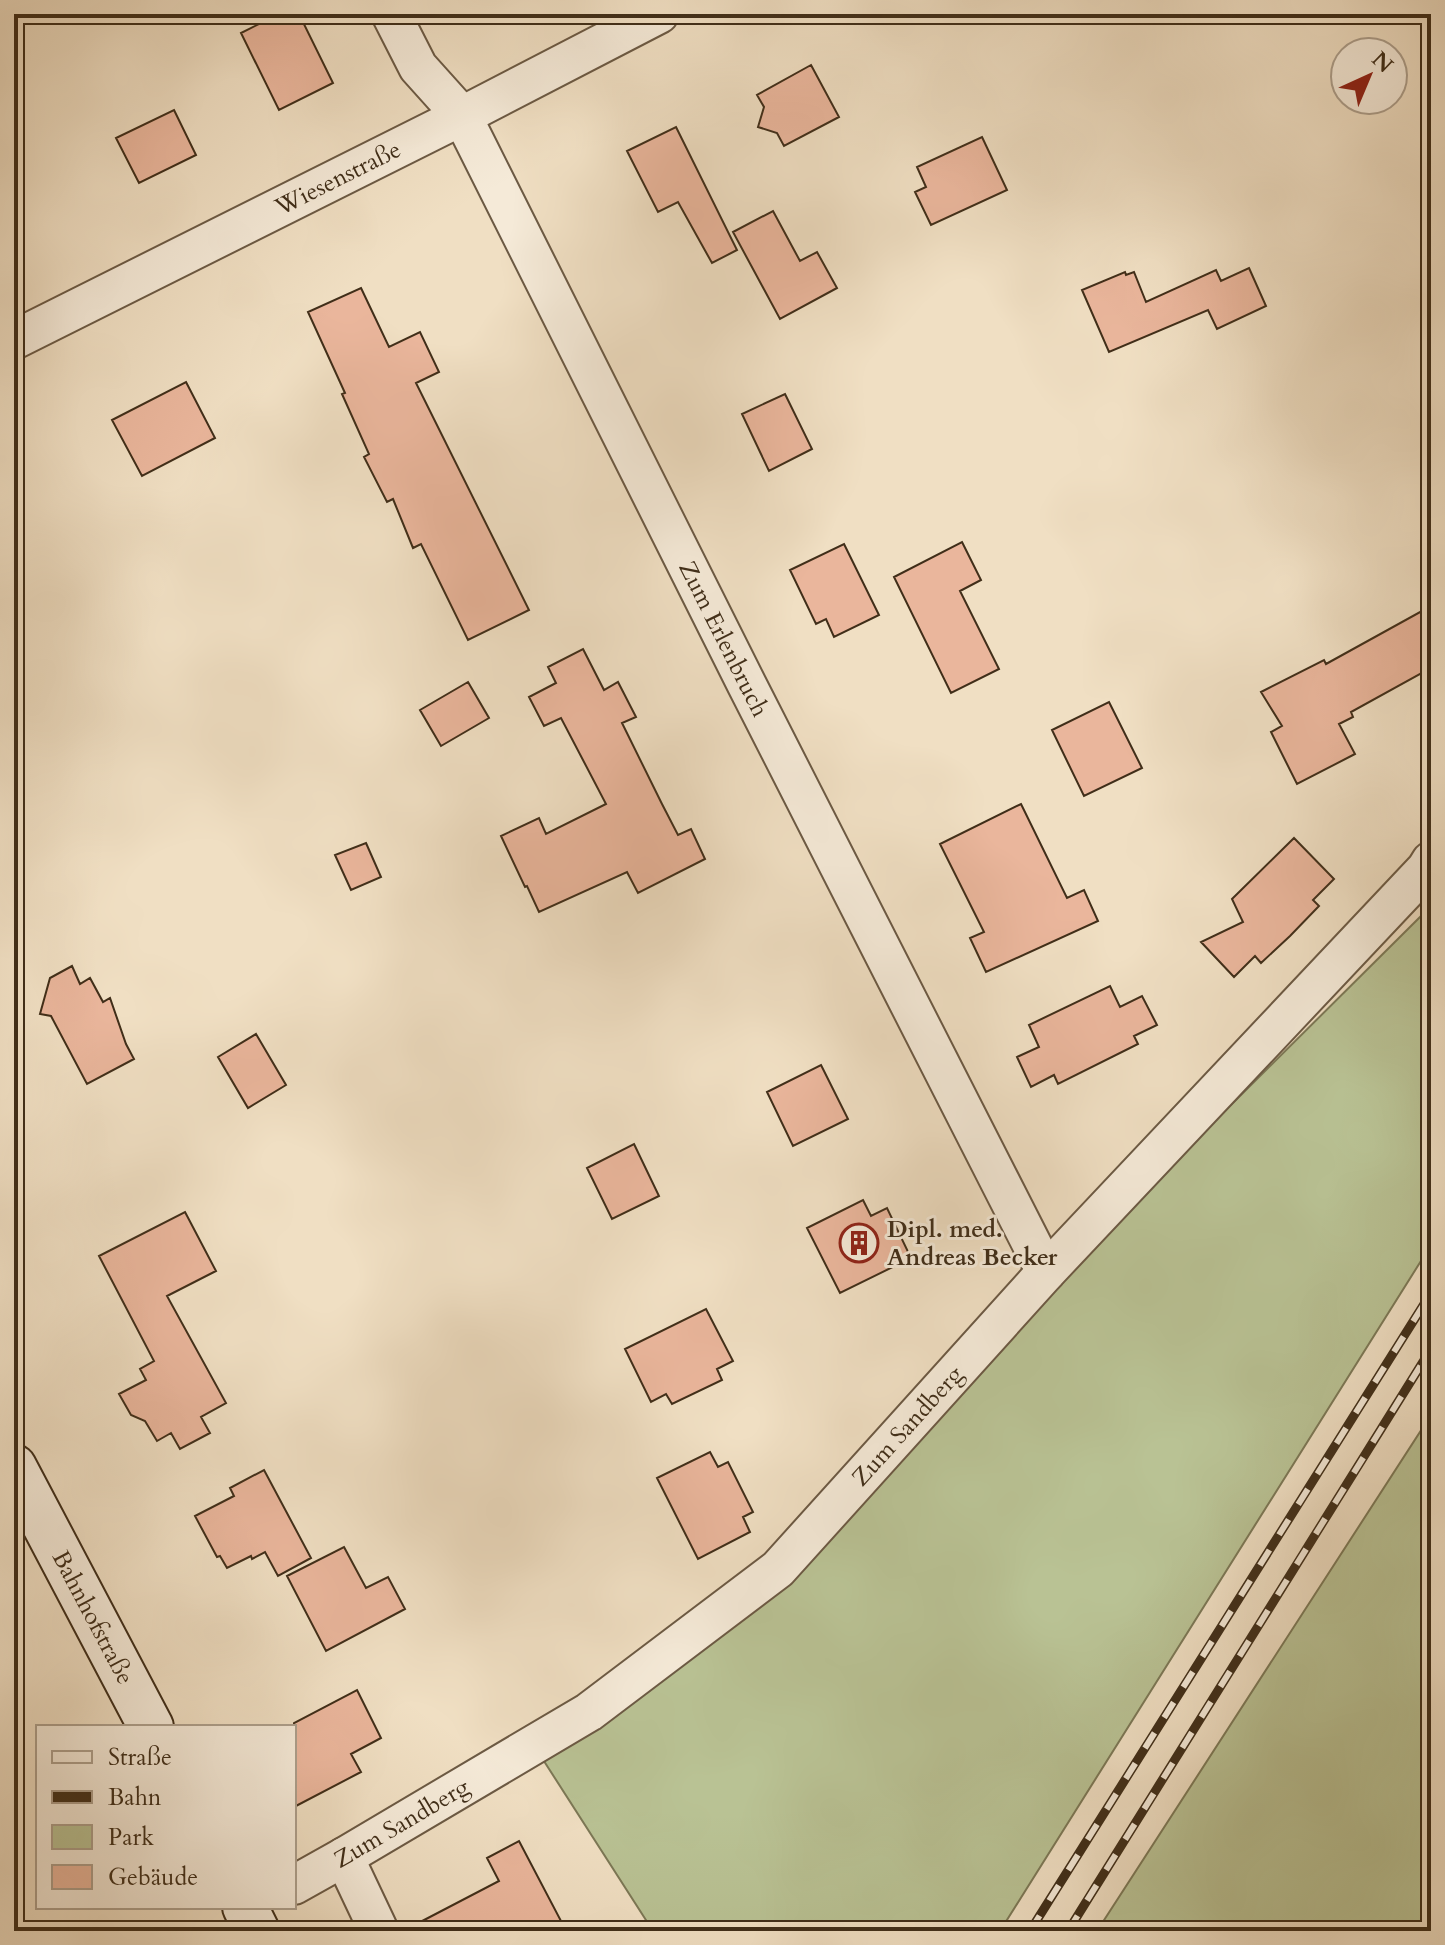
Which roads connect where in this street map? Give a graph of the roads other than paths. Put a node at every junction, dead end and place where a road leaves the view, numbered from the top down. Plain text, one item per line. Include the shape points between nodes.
1 (391, 14) edge
2 (659, 14) edge
3 (462, 116) junction
4 (14, 340) edge
5 (1431, 861) edge
6 (1046, 1272) junction
7 (14, 1467) edge
8 (150, 1725) edge
9 (344, 1857) junction
10 (296, 1884) edge
11 (379, 1931) edge

1 - 3 street, Zum Erlenbruch via 418,67
2 - 3 street, Wiesenstraße
3 - 4 street, Wiesenstraße
3 - 6 street, Zum Erlenbruch
5 - 6 street, Zum Sandberg
6 - 9 street, Zum Sandberg via 778,1569 589,1712
7 - 8 main road, Bahnhofstraße
9 - 10 street, Zum Sandberg
9 - 11 street

